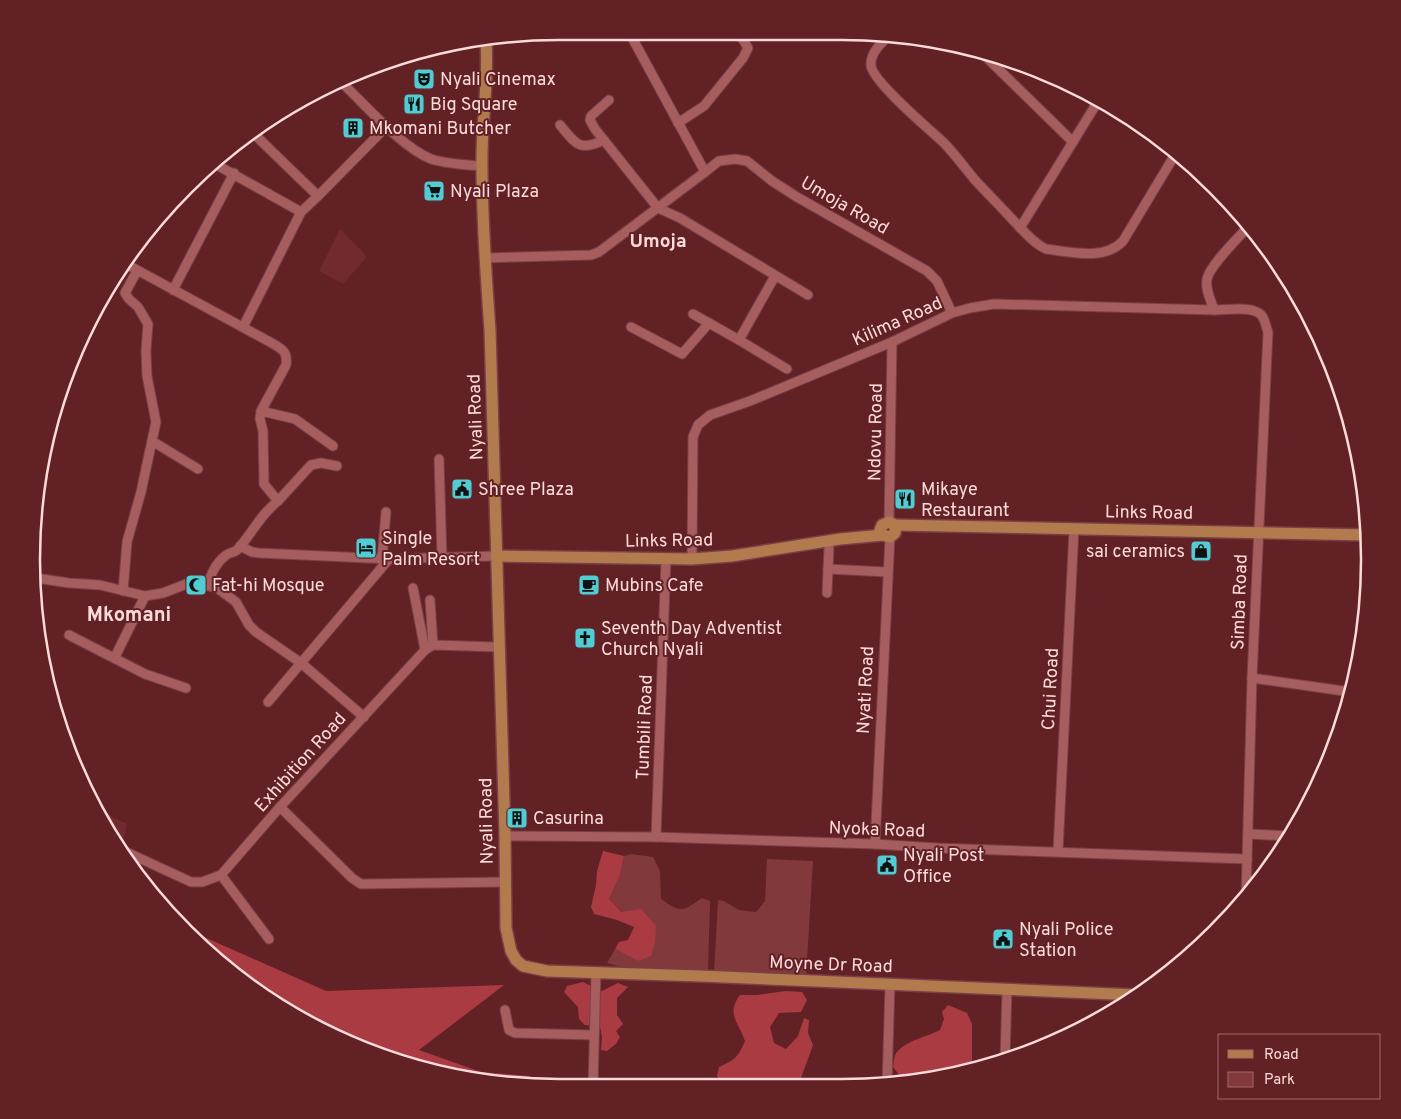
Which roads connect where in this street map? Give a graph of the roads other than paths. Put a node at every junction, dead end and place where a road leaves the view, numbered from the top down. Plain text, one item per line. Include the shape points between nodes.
1 (633, 40) edge
2 (742, 40) edge
3 (884, 42) edge
4 (486, 45) edge
5 (992, 63) edge
6 (348, 86) edge
7 (609, 100) dead end
8 (1095, 107) edge
9 (678, 123) junction
10 (560, 125) dead end
11 (387, 126) junction
12 (257, 137) edge
13 (604, 140) junction
14 (1073, 142) junction
15 (1172, 159) edge
16 (220, 166) edge
17 (482, 166) junction
18 (705, 172) junction
19 (234, 173) junction
20 (318, 196) junction
21 (658, 208) junction
22 (301, 212) junction
23 (1020, 228) junction
24 (1244, 231) edge
25 (485, 258) junction
26 (131, 267) edge
27 (137, 271) junction
28 (775, 276) junction
29 (173, 290) junction
30 (808, 295) dead end
31 (1214, 310) junction
32 (1257, 312) joint
33 (952, 313) junction
34 (693, 314) dead end
35 (709, 323) junction
36 (243, 327) junction
37 (631, 328) dead end
38 (739, 340) junction
39 (892, 342) junction
40 (787, 369) dead end
41 (261, 411) junction
42 (152, 440) junction
43 (333, 446) dead end
44 (439, 459) dead end
45 (337, 466) dead end
46 (198, 469) dead end
47 (278, 500) junction
48 (386, 512) dead end
49 (1074, 529) junction
50 (889, 530) junction
51 (1258, 533) junction
52 (1360, 535) edge
53 (240, 546) junction
54 (829, 548) dead end
55 (496, 556) junction
56 (442, 558) junction
57 (385, 559) junction
58 (666, 559) junction
59 (692, 559) junction
60 (828, 569) junction
61 (887, 572) junction
62 (41, 579) edge
63 (206, 586) junction
64 (413, 588) dead end
65 (123, 591) junction
66 (827, 593) dead end
67 (145, 596) junction
68 (430, 600) dead end
69 (69, 634) dead end
70 (498, 647) junction
71 (429, 648) junction
72 (115, 657) junction
73 (301, 663) junction
74 (1252, 678) junction
75 (186, 688) dead end
76 (1344, 691) edge
77 (268, 702) dead end
78 (364, 717) junction
79 (280, 808) junction
80 (1249, 834) junction
81 (505, 836) junction
82 (1281, 836) edge
83 (656, 837) junction
84 (875, 844) junction
85 (1058, 851) junction
86 (133, 855) edge
87 (1247, 859) junction
88 (221, 875) junction
89 (505, 882) junction
90 (1246, 885) edge
91 (269, 939) dead end
92 (523, 966) joint
93 (596, 972) junction
94 (890, 984) junction
95 (1007, 989) junction
96 (1124, 994) edge
97 (506, 1010) dead end
98 (594, 1035) junction
99 (1005, 1052) edge
100 (886, 1077) edge
101 (592, 1079) edge

1 - 9 street
2 - 9 street via 748,48 743,58 704,106
3 - 23 street via 872,57 875,74 947,146
4 - 17 main road, Nyali Road
5 - 14 street
6 - 11 street
7 - 13 street via 590,120
8 - 14 street
9 - 18 street
10 - 13 street via 581,146 593,146
11 - 17 street via 430,158
11 - 20 street
12 - 20 street
13 - 21 street
14 - 23 street
15 - 23 street via 1117,248 1097,253 1046,249
16 - 19 street
17 - 25 main road, Nyali Road
18 - 21 street, Umoja Road
18 - 33 street, Umoja Road via 718,161 747,161 772,182 927,271 937,281
19 - 22 street
19 - 29 street
20 - 22 street
21 - 25 street, Umoja Road via 591,255
21 - 28 street
22 - 36 street
24 - 31 street via 1207,277 1207,291
25 - 55 main road, Nyali Road
26 - 27 street
27 - 29 street
27 - 42 street via 125,293 148,324 147,376 156,422
28 - 30 street
28 - 38 street
29 - 36 street
31 - 32 street, Kilima Road via 1249,309
31 - 33 street, Kilima Road via 994,304
32 - 51 street, Simba Road via 1268,332
33 - 39 street, Kilima Road
34 - 35 street
35 - 37 street via 682,354
35 - 38 street
36 - 41 street via 283,350 287,356 286,365
38 - 40 street
39 - 50 street, Ndovu Road
39 - 59 street, Kilima Road via 710,415 698,424 693,437
41 - 43 street via 295,419
41 - 47 street via 264,484
42 - 46 street
42 - 65 street via 127,542
44 - 56 street
45 - 47 street via 321,462 311,466
47 - 53 street via 261,516
48 - 57 street
49 - 50 main road, Links Road via 928,526
49 - 51 main road, Links Road
49 - 85 street, Chui Road
50 - 59 main road, Links Road via 732,556
50 - 61 street, Nyati Road
51 - 52 main road, Links Road
51 - 74 street, Simba Road
53 - 57 street via 259,554
53 - 63 street via 220,560
54 - 60 street
55 - 56 street
55 - 58 main road, Links Road
55 - 70 main road, Nyali Road
56 - 57 street
57 - 73 street
58 - 59 main road, Links Road
58 - 83 street, Tumbili Road
60 - 61 street
60 - 66 street
61 - 84 street, Nyati Road
62 - 65 street via 100,585
63 - 67 street via 189,583
63 - 73 street via 227,593 256,632
64 - 71 street
65 - 67 street
67 - 72 street
68 - 71 street
69 - 72 street
70 - 71 street
70 - 81 main road, Nyali Road
71 - 78 street, Exhibition Road
72 - 75 street via 145,674
73 - 77 street
73 - 78 street
74 - 76 street
74 - 80 street, Simba Road
78 - 79 street, Exhibition Road
79 - 88 street, Exhibition Road
79 - 89 street via 361,884
80 - 82 street
80 - 87 street, Simba Road
81 - 83 street, Nyoka Road
81 - 89 main road, Nyali Road
83 - 84 street, Nyoka Road
84 - 85 street, Nyoka Road
85 - 87 street, Nyoka Road
86 - 88 street via 191,882
87 - 90 street, Simba Road
88 - 91 street
89 - 92 main road, Nyali Road via 508,941 516,960
92 - 93 main road, Moyne Dr Road via 547,971
93 - 94 main road, Moyne Dr Road
93 - 98 street
94 - 95 main road, Moyne Dr Road
94 - 100 street
95 - 96 main road, Moyne Dr Road
95 - 99 street
97 - 98 street via 509,1030 515,1033
98 - 101 street

